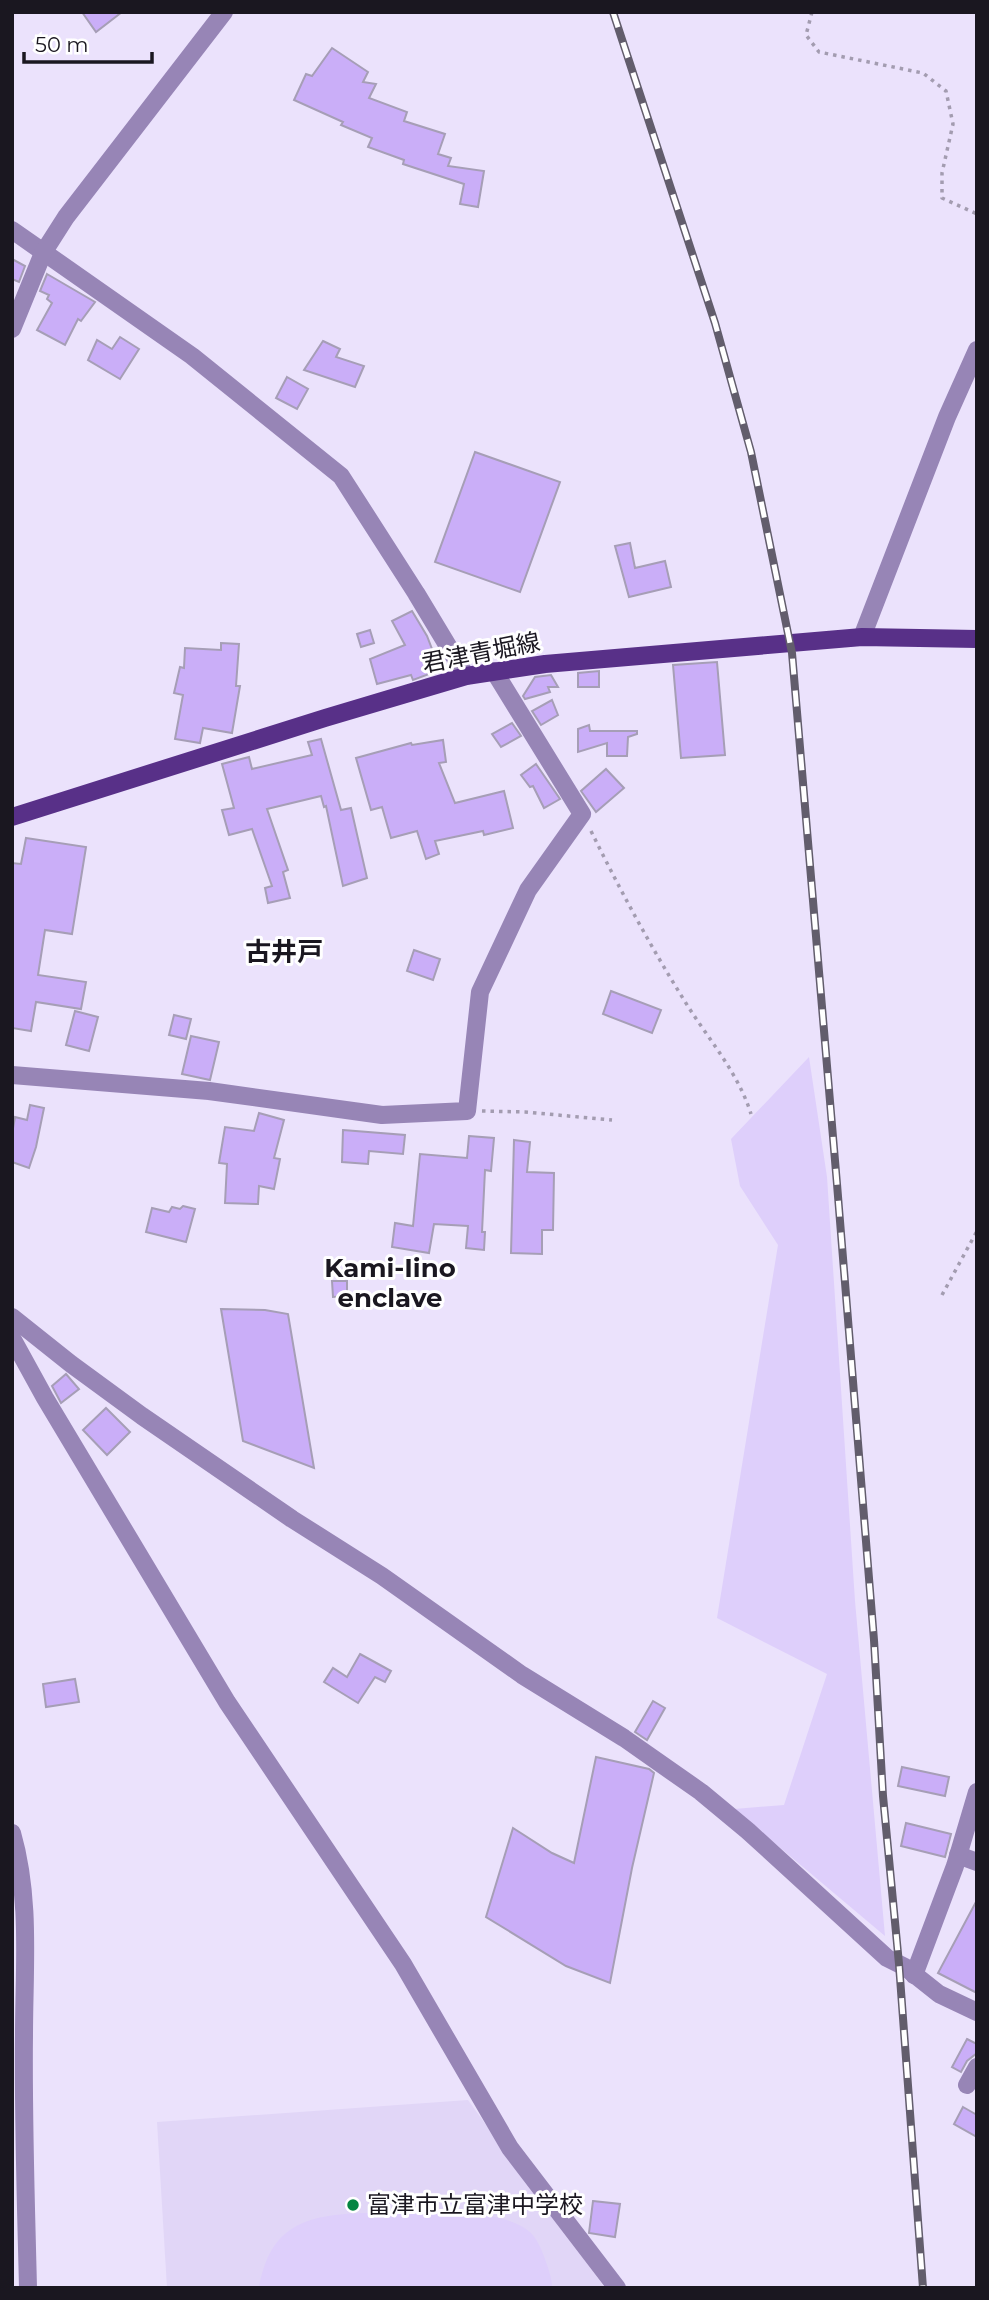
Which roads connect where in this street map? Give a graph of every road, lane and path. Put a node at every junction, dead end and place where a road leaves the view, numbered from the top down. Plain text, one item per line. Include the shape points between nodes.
1 (224, 12) edge
2 (812, 12) edge
3 (977, 214) edge
4 (12, 230) edge
5 (43, 253) junction
6 (12, 329) edge
7 (977, 350) edge
8 (862, 637) junction
9 (977, 639) edge
10 (494, 671) junction
11 (466, 676) junction
12 (582, 814) junction
13 (12, 817) edge
14 (12, 1075) edge
15 (467, 1111) junction
16 (751, 1114) dead end
17 (612, 1121) dead end
18 (977, 1231) edge
19 (942, 1296) dead end
20 (12, 1318) edge
21 (12, 1338) edge
22 (977, 1792) edge
23 (12, 1833) edge
24 (958, 1855) junction
25 (977, 1862) edge
26 (914, 1975) junction
27 (18, 2009) edge
28 (977, 2012) edge
29 (977, 2067) edge
30 (967, 2085) dead end
31 (28, 2288) edge
32 (617, 2288) edge

1 - 5 street via 65,217
2 - 3 path via 806,36 819,52 923,73 946,91 953,124 942,173 942,198
4 - 5 street
5 - 6 street
5 - 11 street via 192,356 341,476
7 - 8 street
8 - 9 main road, 君津青堀線
8 - 10 main road, 君津青堀線
10 - 11 main road, 君津青堀線
10 - 12 street
11 - 13 main road, 君津青堀線
12 - 15 street via 528,890 480,992
12 - 16 path via 625,898 744,1092
14 - 15 street via 209,1091 382,1115
15 - 17 path
18 - 19 path
20 - 26 street via 153,1424 701,1792 887,1958
21 - 32 street via 227,1702 403,1964 510,2148
22 - 24 street
23 - 27 street via 26,1924
24 - 25 street
24 - 26 street
26 - 28 street via 939,1994
27 - 31 street
29 - 30 street

